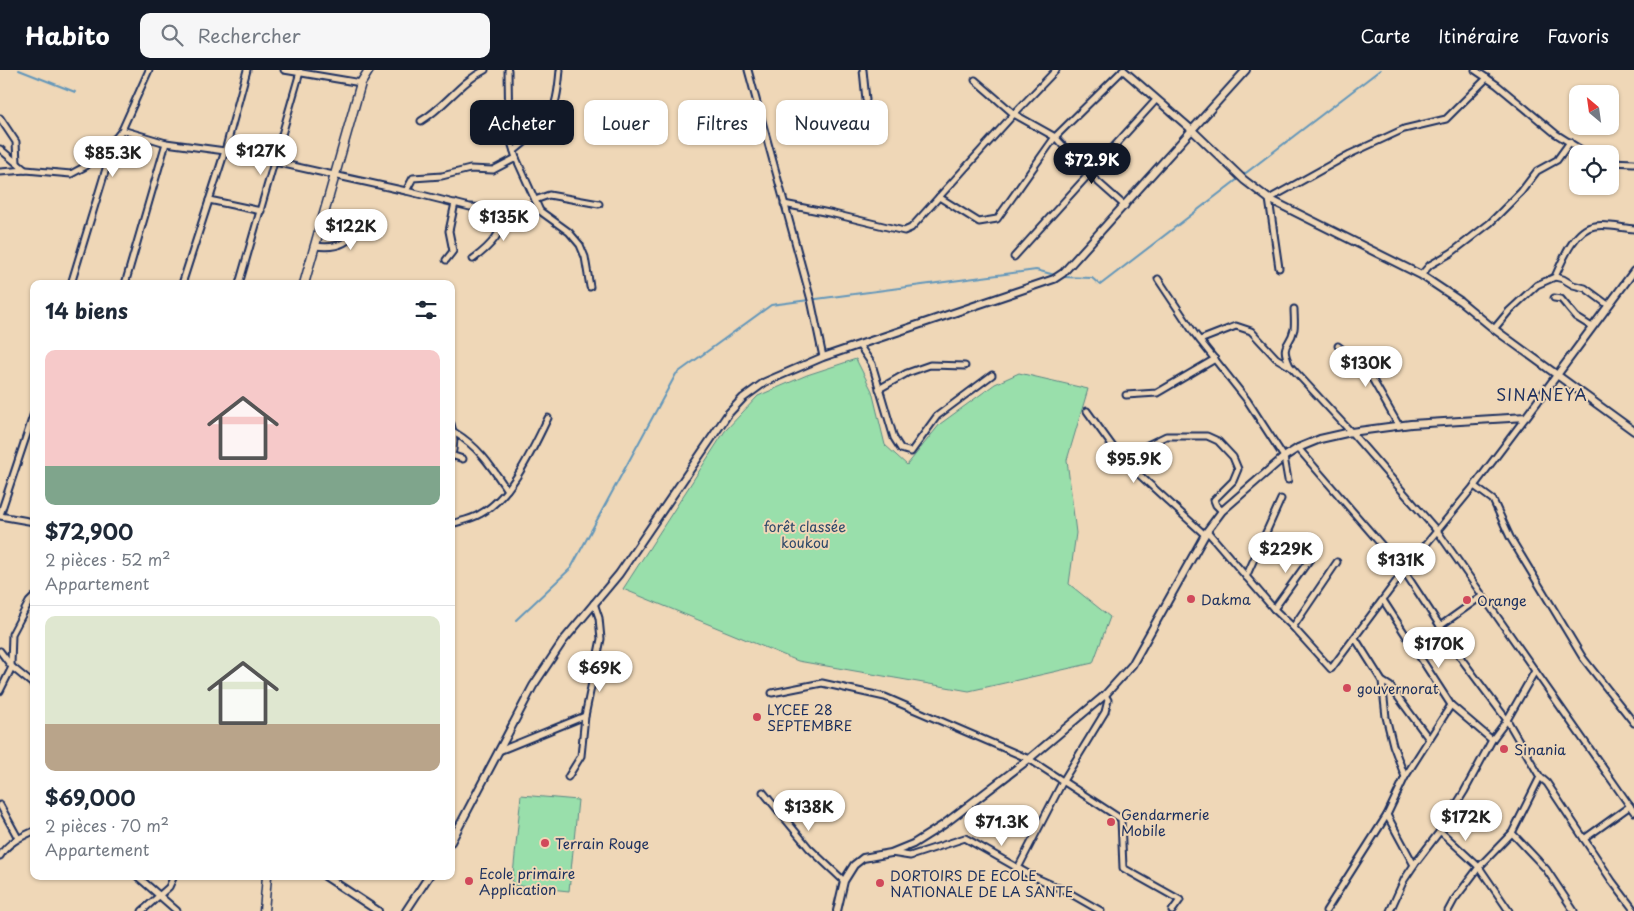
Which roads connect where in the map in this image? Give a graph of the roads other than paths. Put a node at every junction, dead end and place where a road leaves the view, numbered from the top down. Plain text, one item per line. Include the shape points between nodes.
1 (150, 70) edge
2 (247, 70) edge
3 (284, 70) edge
4 (369, 70) edge
5 (484, 70) edge
6 (508, 70) edge
7 (560, 70) edge
8 (748, 70) edge
9 (863, 70) edge
10 (1056, 70) edge
11 (1123, 70) edge
12 (1246, 70) edge
13 (1475, 70) edge
14 (300, 72) junction
15 (1487, 78) junction
16 (975, 80) dead end
17 (360, 83) junction
18 (866, 100) dead end
19 (1156, 100) junction
20 (1014, 114) junction
21 (0, 118) edge
22 (421, 121) dead end
23 (122, 130) junction
24 (1192, 130) junction
25 (1055, 137) junction
26 (115, 139) junction
27 (1570, 142) junction
28 (166, 143) junction
29 (1574, 145) edge
30 (0, 149) edge
31 (225, 151) junction
32 (514, 151) junction
33 (516, 158) junction
34 (1619, 162) edge
35 (17, 163) junction
36 (275, 163) junction
37 (1634, 163) edge
38 (26, 170) junction
39 (0, 172) edge
40 (1089, 174) junction
41 (334, 175) junction
42 (406, 191) junction
43 (939, 197) junction
44 (209, 200) junction
45 (535, 200) junction
46 (1269, 200) junction
47 (455, 203) junction
48 (598, 204) dead end
49 (784, 204) junction
50 (1125, 206) junction
51 (505, 209) junction
52 (261, 211) junction
53 (540, 211) junction
54 (370, 217) dead end
55 (1634, 229) edge
56 (315, 246) junction
57 (1014, 257) dead end
58 (473, 259) dead end
59 (446, 260) dead end
60 (1279, 268) dead end
61 (1634, 270) edge
62 (1421, 275) junction
63 (1555, 277) junction
64 (1158, 279) dead end
65 (72, 280) edge
66 (126, 280) edge
67 (183, 280) edge
68 (240, 280) edge
69 (305, 280) edge
70 (590, 287) dead end
71 (1554, 298) dead end
72 (1608, 305) junction
73 (1294, 309) dead end
74 (1592, 327) junction
75 (1494, 329) junction
76 (1200, 340) junction
77 (859, 345) junction
78 (1338, 346) dead end
79 (823, 357) junction
80 (1215, 359) junction
81 (965, 366) dead end
82 (1291, 367) junction
83 (1557, 374) junction
84 (992, 375) dead end
85 (879, 389) junction
86 (1126, 395) dead end
87 (1087, 411) dead end
88 (1526, 417) junction
89 (548, 418) dead end
90 (30, 425) edge
91 (1399, 426) junction
92 (1634, 431) edge
93 (1351, 432) junction
94 (455, 433) edge
95 (1298, 448) junction
96 (1284, 456) junction
97 (455, 457) edge
98 (1121, 458) junction
99 (463, 459) dead end
100 (1288, 480) dead end
101 (1474, 486) junction
102 (507, 490) junction
103 (1281, 499) dead end
104 (1222, 511) junction
105 (0, 516) edge
106 (30, 521) edge
107 (455, 523) edge
108 (1438, 532) junction
109 (1206, 533) junction
110 (1315, 552) dead end
111 (1337, 562) dead end
112 (1404, 571) junction
113 (1246, 576) junction
114 (1482, 596) junction
115 (1382, 600) junction
116 (30, 601) edge
117 (594, 604) junction
118 (1274, 609) junction
119 (1440, 626) junction
120 (1293, 627) junction
121 (1355, 638) junction
122 (0, 651) edge
123 (12, 666) junction
124 (1535, 671) junction
125 (1382, 681) junction
126 (30, 682) edge
127 (0, 691) edge
128 (772, 693) dead end
129 (1105, 695) junction
130 (1451, 705) junction
131 (585, 716) junction
132 (1507, 720) junction
133 (1634, 723) edge
134 (1429, 739) junction
135 (1492, 740) junction
136 (499, 751) junction
137 (1029, 759) junction
138 (568, 777) dead end
139 (1405, 777) junction
140 (1540, 777) junction
141 (1063, 781) junction
142 (763, 792) dead end
143 (0, 805) edge
144 (1630, 806) junction
145 (1634, 812) edge
146 (1387, 815) junction
147 (1440, 831) junction
148 (30, 832) edge
149 (1512, 833) junction
150 (455, 834) edge
151 (18, 838) junction
152 (1584, 839) junction
153 (890, 853) junction
154 (0, 856) edge
155 (1414, 865) junction
156 (1479, 867) junction
157 (1018, 868) junction
158 (142, 880) edge
159 (172, 880) edge
160 (267, 880) edge
161 (331, 880) edge
162 (425, 880) edge
163 (844, 881) junction
164 (160, 895) junction
165 (1634, 910) edge
166 (142, 911) edge
167 (177, 911) edge
168 (264, 911) edge
169 (378, 911) edge
170 (406, 911) edge
171 (837, 911) edge
172 (1101, 911) edge
173 (1172, 911) edge
174 (1326, 911) edge
175 (1390, 911) edge
176 (1448, 911) edge
177 (1508, 911) edge
178 (1574, 911) edge

1 - 23 street
2 - 31 street
3 - 14 street
4 - 17 main road
5 - 22 street
6 - 32 street via 509,136
7 - 32 street via 558,96 550,118 541,130
8 - 49 street
9 - 18 street
10 - 20 street
11 - 19 street
11 - 25 street
12 - 24 street
13 - 15 street
14 - 17 street
14 - 36 street
15 - 27 street
15 - 46 street via 1446,119 1404,129 1350,154
16 - 20 street
17 - 41 main road
19 - 24 street
19 - 40 street
20 - 25 street
20 - 43 street
21 - 35 street via 16,142
23 - 26 street
23 - 28 street
24 - 46 street
24 - 50 street
25 - 40 street
25 - 43 street via 997,219 979,222
26 - 38 street via 86,166 70,174
26 - 65 street
27 - 29 street
27 - 62 street via 1557,160 1537,171 1490,222 1451,253 1430,264
28 - 31 street
28 - 66 street
30 - 35 street
31 - 36 street
31 - 44 street
32 - 33 street
33 - 42 street via 493,170 470,169 442,176 413,178
33 - 45 street
34 - 37 street
35 - 38 street
36 - 41 street
36 - 52 street
38 - 39 street
40 - 50 street
40 - 57 street
41 - 42 street
41 - 56 main road
42 - 47 street
43 - 49 street via 911,228 904,231
44 - 52 street
44 - 67 street
45 - 48 street via 549,195
45 - 53 street
46 - 60 street
46 - 62 street
47 - 51 street
47 - 59 street via 449,231 453,251
49 - 79 street
50 - 77 street via 1063,274 1054,279
51 - 53 street
51 - 58 street via 503,226 488,248
52 - 68 street
53 - 70 street via 569,232 580,245 586,257
54 - 56 street via 347,242 328,248
55 - 63 street via 1594,226 1584,230 1566,251
56 - 69 main road
61 - 72 street
62 - 75 street
63 - 72 street via 1585,288
63 - 75 street via 1537,285
64 - 76 street
71 - 74 street via 1561,299 1576,317
72 - 74 street
73 - 82 street via 1294,330 1285,346
74 - 83 street
75 - 83 street
76 - 80 street
76 - 82 street via 1236,326 1251,331 1276,358
77 - 79 street
77 - 85 street via 872,364
78 - 91 street via 1370,375
79 - 117 street via 765,382 728,414 619,574
80 - 86 street via 1157,393
80 - 96 street
81 - 85 street via 930,365 907,373
82 - 93 street
83 - 88 street
83 - 92 street
84 - 85 street via 937,416 911,452 901,449 894,438
87 - 98 street
88 - 91 street
88 - 101 street
89 - 102 street via 523,467
90 - 105 street
91 - 93 street
93 - 95 street
93 - 108 street
94 - 102 street via 481,453
95 - 96 street
95 - 112 street
96 - 100 street
96 - 104 street
97 - 99 street
98 - 104 street via 1166,436 1207,436 1218,441 1233,457 1238,469 1233,481 1214,500
98 - 109 street
101 - 108 street
101 - 133 street via 1493,500 1510,537 1583,658
102 - 107 street via 480,515
103 - 113 street
104 - 109 street
105 - 106 street
108 - 112 street
108 - 114 street
109 - 113 street
109 - 129 street via 1132,665
110 - 118 street
111 - 120 street
112 - 115 street
112 - 119 street
113 - 118 street
114 - 119 street
114 - 124 street
115 - 121 street
115 - 130 street
116 - 123 street via 12,634
117 - 131 street via 599,618 600,639
117 - 136 street via 563,641 533,686
118 - 120 street
119 - 132 street
120 - 121 street via 1331,669
121 - 125 street
122 - 123 street
123 - 126 street
123 - 127 street
124 - 132 street
124 - 144 street
125 - 134 street via 1390,686
125 - 139 street via 1386,717
128 - 137 street via 822,683 885,697
129 - 137 street
129 - 141 street via 1108,700 1105,712
130 - 134 street
130 - 135 street
131 - 136 street
131 - 138 street via 582,756
132 - 135 street
132 - 140 street
134 - 139 street
135 - 147 street
136 - 150 street
137 - 141 street
137 - 153 street via 943,825 913,844
139 - 146 street
140 - 149 street
140 - 152 street
141 - 157 street
141 - 173 street via 1121,819 1123,868 1180,900
142 - 163 street via 809,848
143 - 151 street
144 - 145 street
144 - 152 street
146 - 155 street
146 - 174 street
147 - 155 street
147 - 156 street
148 - 151 street
149 - 156 street
149 - 178 street via 1546,868
151 - 154 street
152 - 165 street
153 - 157 street via 910,856 965,838
153 - 163 street via 863,858
155 - 175 street
156 - 176 street
156 - 177 street
157 - 172 street
158 - 164 street
159 - 164 street
160 - 168 main road
161 - 169 street
162 - 170 street
163 - 171 street
164 - 166 street
164 - 167 street

